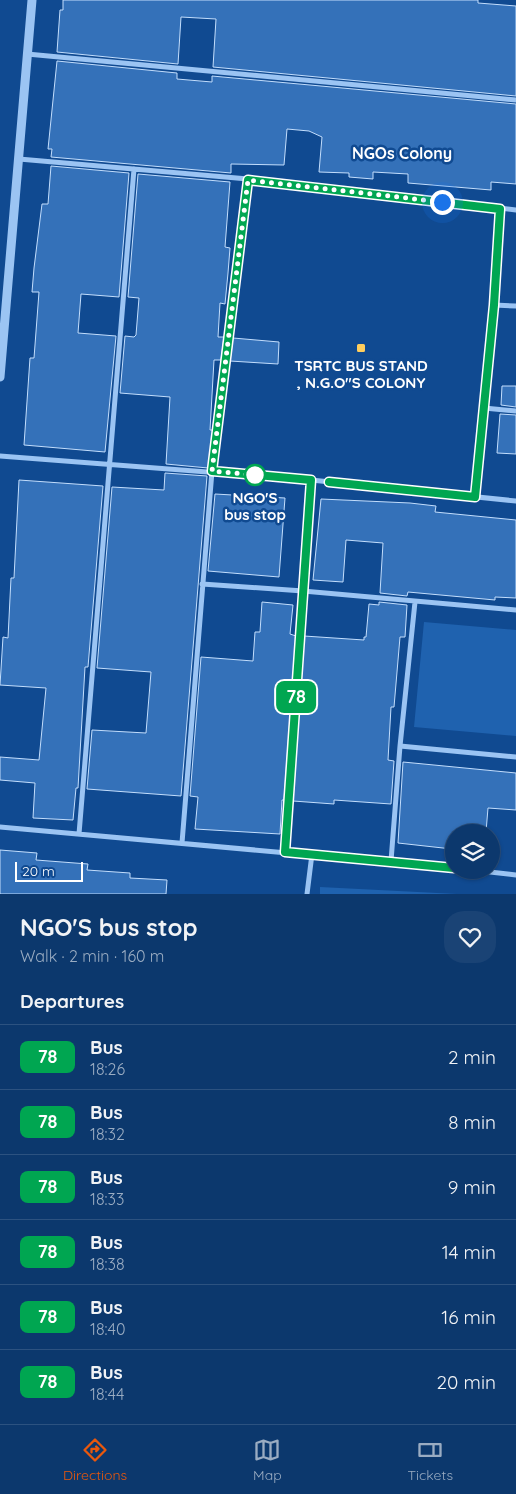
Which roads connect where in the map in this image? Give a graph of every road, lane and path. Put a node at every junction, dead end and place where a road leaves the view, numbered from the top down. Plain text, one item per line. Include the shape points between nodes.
1 (32, 0) edge
2 (27, 54) junction
3 (516, 100) edge
4 (18, 159) junction
5 (134, 169) junction
6 (248, 180) junction
7 (500, 209) junction
8 (516, 210) edge
9 (494, 305) junction
10 (516, 306) edge
11 (0, 366) edge
12 (0, 377) edge
13 (484, 408) junction
14 (516, 410) edge
15 (0, 456) edge
16 (109, 466) junction
17 (212, 471) junction
18 (311, 480) junction
19 (475, 497) junction
20 (516, 501) edge
21 (202, 584) junction
22 (303, 591) junction
23 (415, 602) junction
24 (516, 610) edge
25 (400, 746) junction
26 (516, 757) edge
27 (0, 827) edge
28 (79, 834) junction
29 (182, 843) junction
30 (285, 852) junction
31 (312, 854) junction
32 (391, 861) junction
33 (445, 867) edge
34 (500, 873) edge
35 (516, 875) edge
36 (307, 894) edge

1 - 2 street
2 - 3 street
2 - 4 street
4 - 5 street
4 - 11 street
5 - 6 street
5 - 16 street
6 - 7 street
6 - 17 street
7 - 8 street
7 - 9 street
9 - 10 street
9 - 13 street
11 - 12 street
13 - 14 street
13 - 19 street
15 - 16 street
16 - 17 street
16 - 28 street
17 - 18 street
17 - 21 street
18 - 19 street
18 - 22 street
19 - 20 street
21 - 22 street
21 - 29 street
22 - 23 street
22 - 30 street
23 - 24 street
23 - 25 street
25 - 26 street
25 - 32 street
27 - 28 street
28 - 29 street
29 - 30 street
30 - 31 street
31 - 32 street
31 - 36 street
32 - 33 street
34 - 35 street

